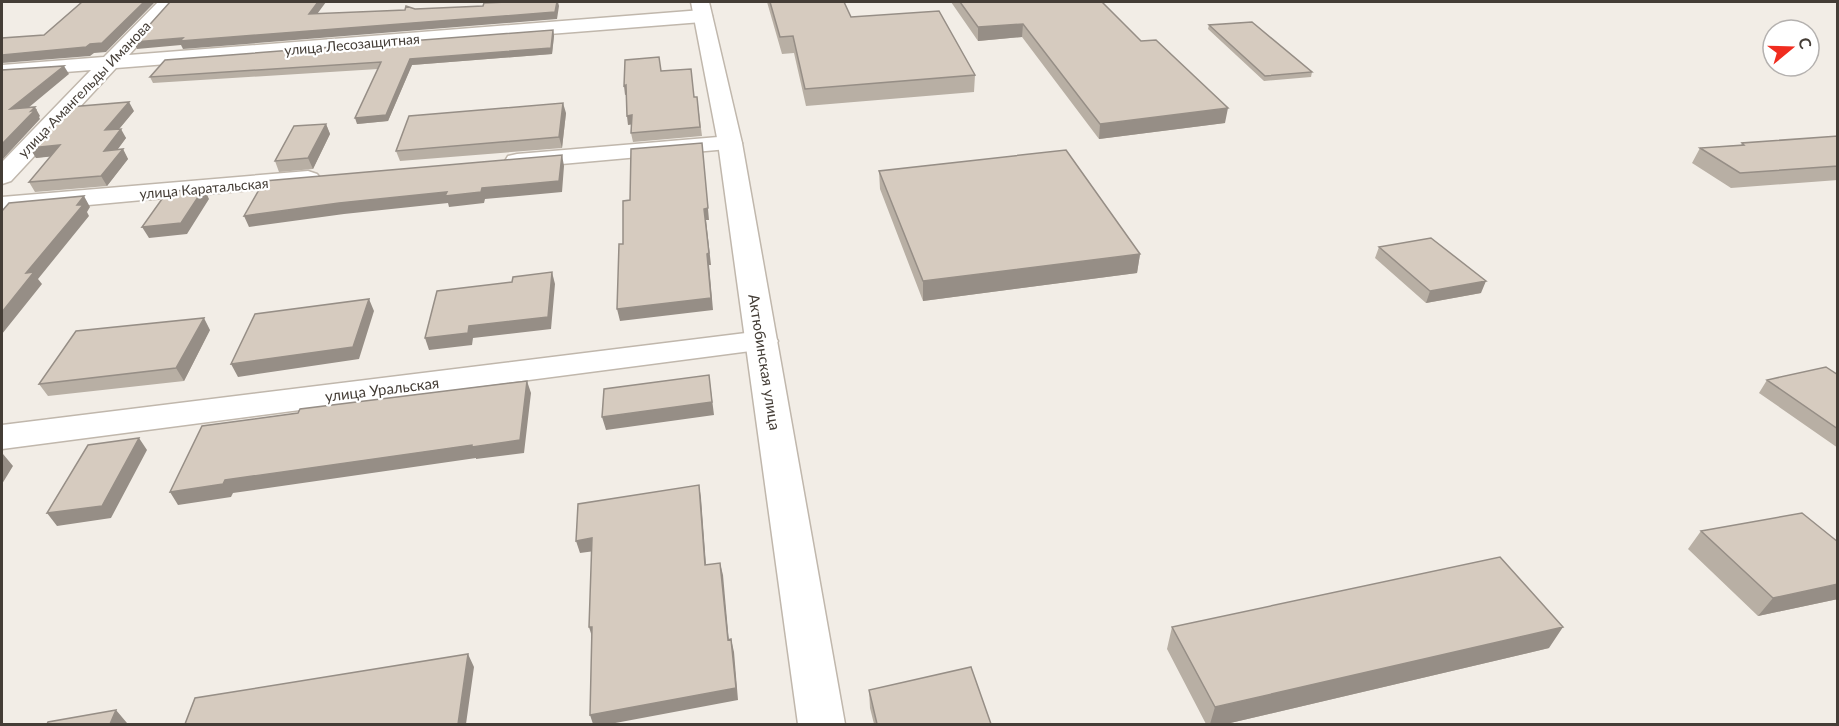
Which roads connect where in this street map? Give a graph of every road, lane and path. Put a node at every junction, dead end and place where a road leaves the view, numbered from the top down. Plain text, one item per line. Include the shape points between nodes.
1 (168, 2) edge
2 (701, 9) edge
3 (107, 63) junction
4 (2, 72) edge
5 (730, 143) junction
6 (491, 163) edge
7 (2, 176) edge
8 (336, 177) edge
9 (2, 205) edge
10 (762, 342) junction
11 (2, 437) edge
12 (822, 724) edge

1 - 3 street, улица Амангельды Иманова
2 - 3 street, улица Лесозащитная
2 - 5 street, Актюбинская улица
3 - 4 street, улица Лесозащитная
3 - 7 street, улица Амангельды Иманова
5 - 6 street
5 - 10 street, Актюбинская улица
8 - 9 street, улица Каратальская
10 - 11 street, улица Уральская
10 - 12 street, Актюбинская улица

